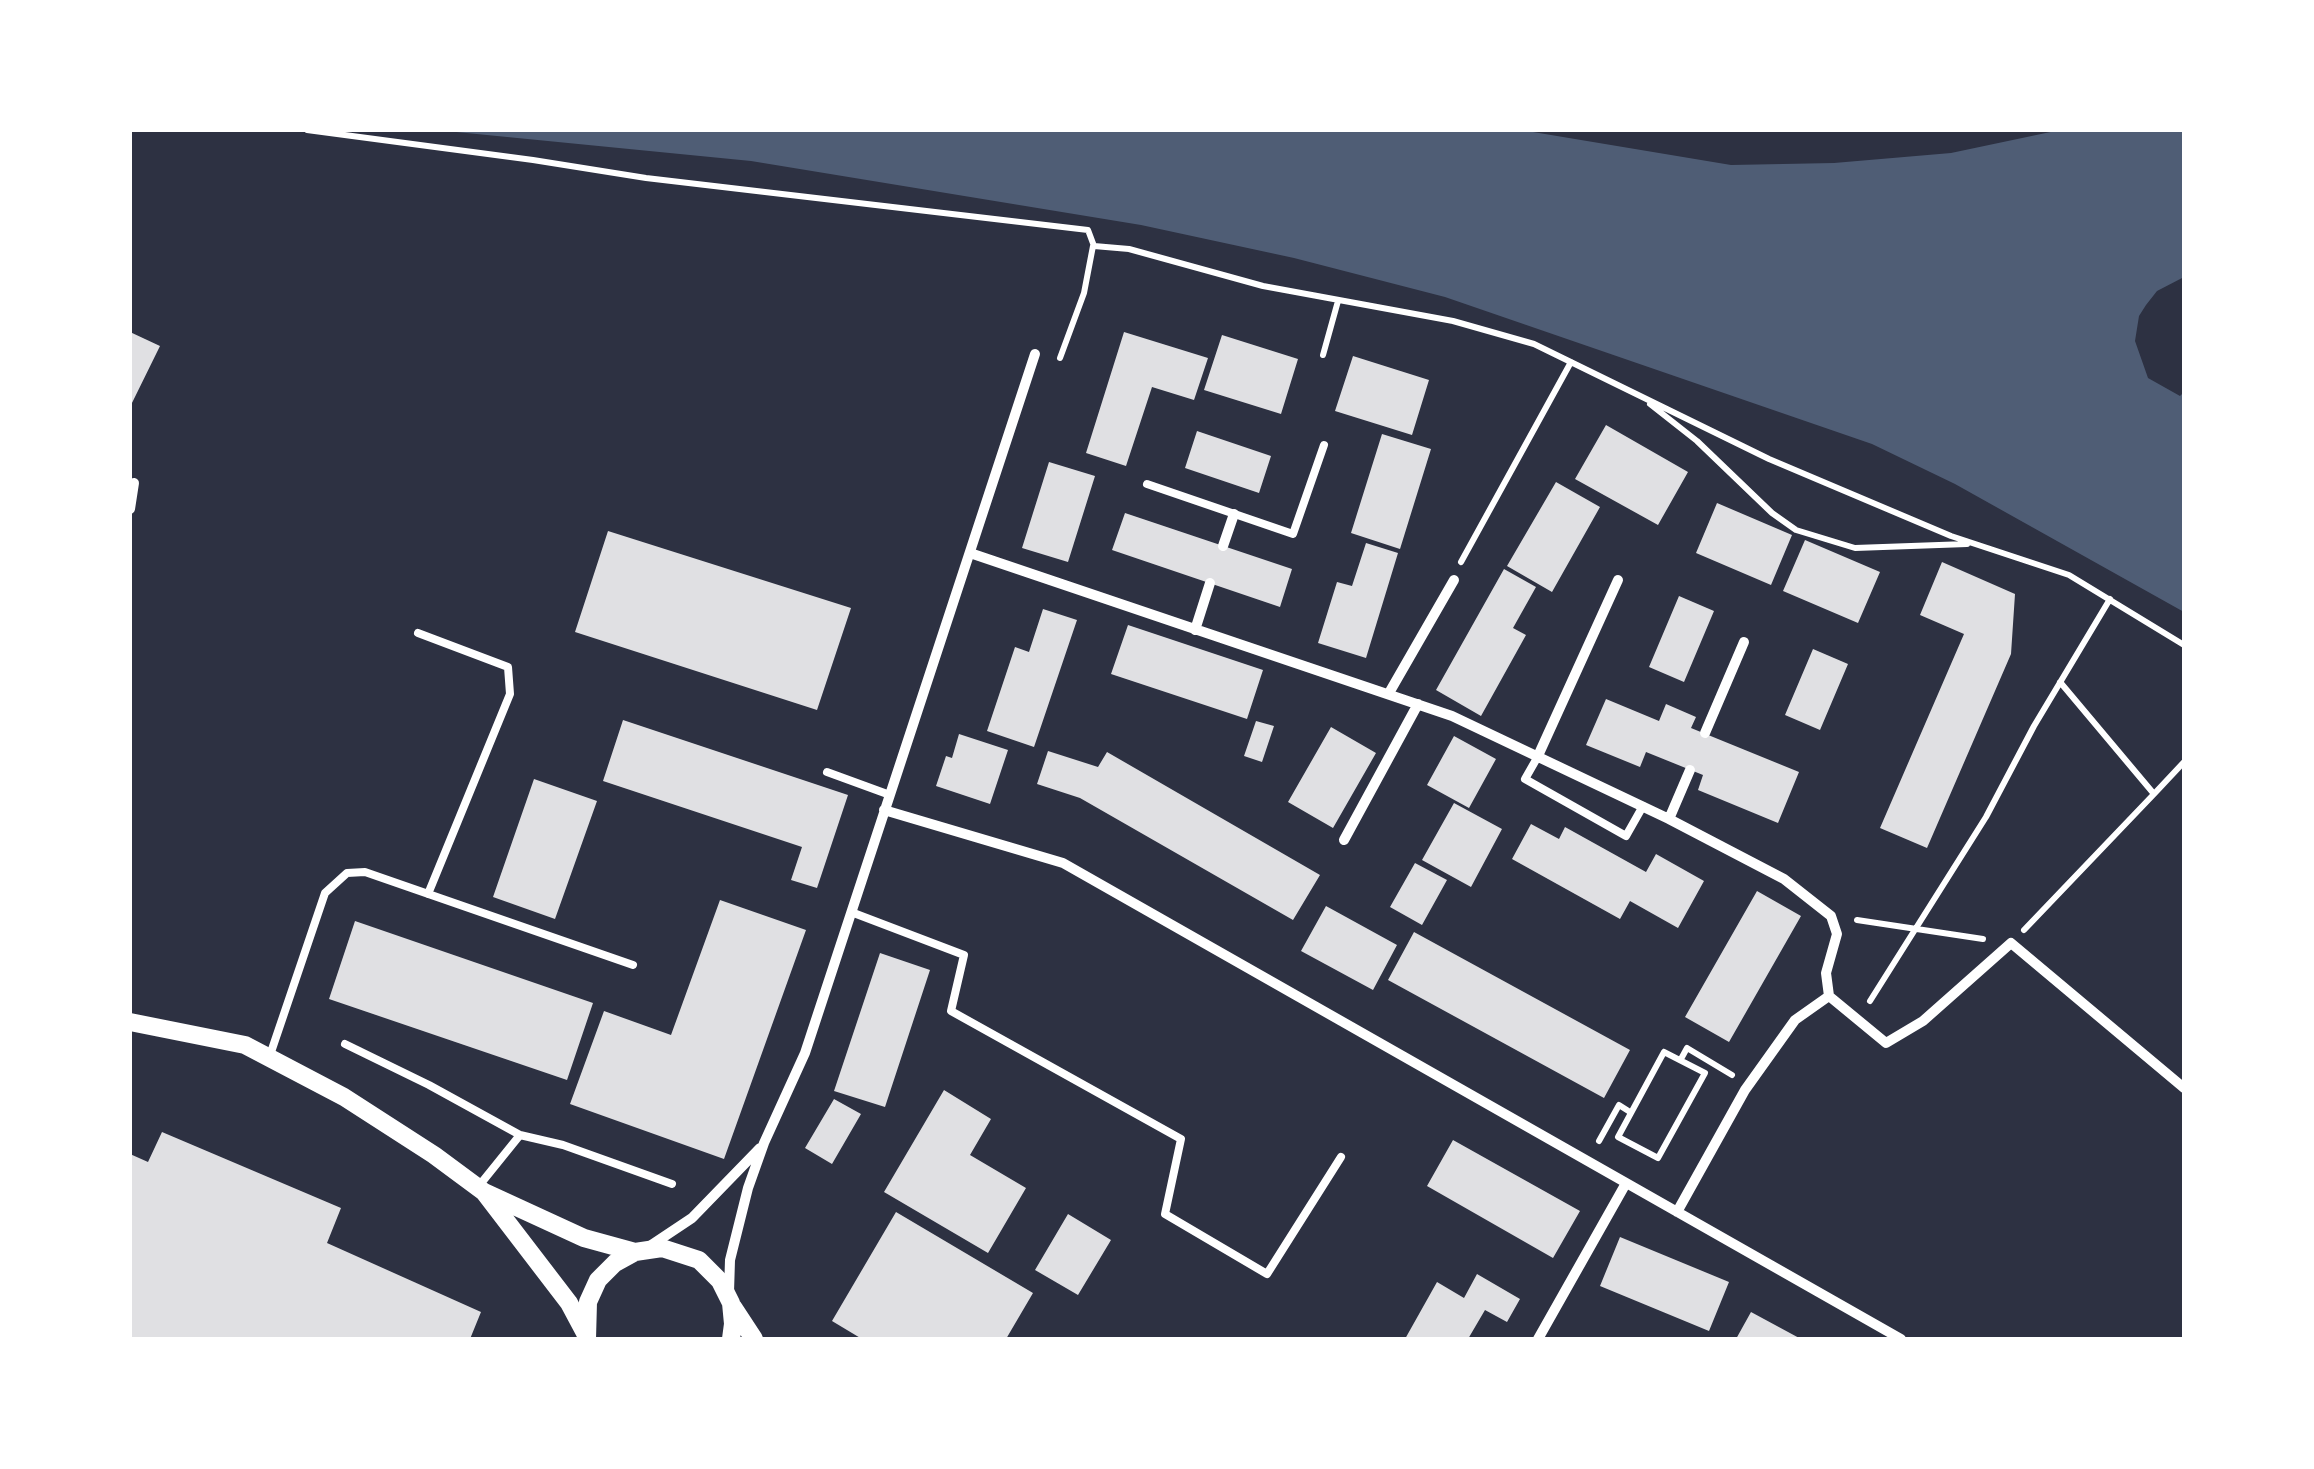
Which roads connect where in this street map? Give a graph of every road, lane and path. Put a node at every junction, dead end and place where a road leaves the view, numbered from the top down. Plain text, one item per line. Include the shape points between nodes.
1 (307, 130) edge
2 (1094, 246) junction
3 (1338, 301) junction
4 (1035, 354) joint
5 (1324, 355) dead end
6 (1571, 362) junction
7 (1637, 394) junction
8 (1324, 445) dead end
9 (134, 483) dead end
10 (1147, 484) dead end
11 (130, 509) edge
12 (1234, 514) junction
13 (1977, 544) junction
14 (1223, 546) dead end
15 (970, 554) junction
16 (1454, 580) joint
17 (1618, 580) dead end
18 (1210, 583) dead end
19 (2110, 599) junction
20 (1195, 630) junction
21 (418, 634) dead end
22 (1744, 642) dead end
23 (2184, 645) edge
24 (2060, 682) junction
25 (1389, 694) junction
26 (1418, 704) junction
27 (1705, 734) dead end
28 (1538, 758) junction
29 (2184, 762) edge
30 (1690, 770) dead end
31 (827, 772) dead end
32 (2154, 794) junction
33 (890, 795) junction
34 (1642, 806) junction
35 (884, 810) junction
36 (1669, 819) junction
37 (1344, 840) dead end
38 (428, 894) junction
39 (851, 912) junction
40 (1831, 916) junction
41 (1916, 929) junction
42 (2011, 944) junction
43 (633, 965) dead end
44 (1830, 996) junction
45 (1858, 1020) junction
46 (130, 1022) edge
47 (345, 1044) dead end
48 (269, 1058) junction
49 (1681, 1059) junction
50 (1749, 1085) junction
51 (2184, 1088) edge
52 (1630, 1112) junction
53 (520, 1136) junction
54 (764, 1143) junction
55 (1341, 1157) dead end
56 (1586, 1162) junction
57 (672, 1184) dead end
58 (1626, 1184) junction
59 (481, 1190) junction
60 (1677, 1212) junction
61 (638, 1252) junction
62 (729, 1300) junction
63 (587, 1337) edge
64 (731, 1339) edge
65 (754, 1339) edge
66 (1538, 1339) edge
67 (1901, 1339) edge

1 - 2 path via 1088,230
2 - 3 path
2 - 4 path via 1060,360
3 - 5 path
3 - 6 path via 1453,321
4 - 15 street
6 - 7 path
6 - 16 path
7 - 13 path via 1770,459
7 - 13 path via 1796,530 1855,548
8 - 12 lane via 1292,534
9 - 11 street
10 - 12 lane
12 - 14 street
13 - 19 path via 2069,575
15 - 20 street
15 - 33 street
16 - 25 street
17 - 28 street
18 - 20 street
19 - 23 path
19 - 24 path
20 - 25 street
21 - 38 lane via 508,668 510,694
22 - 27 street
24 - 32 path
24 - 41 path
25 - 26 street
26 - 28 street
26 - 37 street
28 - 34 street
28 - 34 lane via 1525,779 1626,836
29 - 32 path
30 - 36 street
31 - 33 lane
32 - 42 path
33 - 35 street
34 - 36 street
35 - 39 street
35 - 56 street via 1063,862
36 - 40 street via 1784,878
38 - 43 lane
38 - 48 lane via 365,872 347,873 325,893
39 - 54 street via 805,1054
39 - 55 lane via 964,955 951,1011 1181,1139 1165,1214 1267,1274
40 - 41 path
40 - 44 street via 1837,934 1826,973
41 - 42 path
41 - 45 path
42 - 45 street via 1924,1021 1886,1043
42 - 51 street
44 - 45 street
44 - 50 street via 1795,1020
46 - 48 street via 246,1045
47 - 53 lane
48 - 59 street via 344,1097
49 - 50 path via 1688,1048
49 - 52 path via 1664,1052
49 - 52 path via 1705,1073 1658,1158 1618,1137
50 - 60 street
52 - 56 path via 1619,1105
53 - 57 lane
53 - 59 lane
54 - 61 street via 692,1218
54 - 62 street via 736,1227
56 - 58 street
58 - 60 street
58 - 66 street
59 - 61 street via 584,1238
59 - 63 street
60 - 67 street
61 - 62 street via 674,1250 699,1260
61 - 63 street via 598,1280 588,1302
62 - 64 street
62 - 65 street

